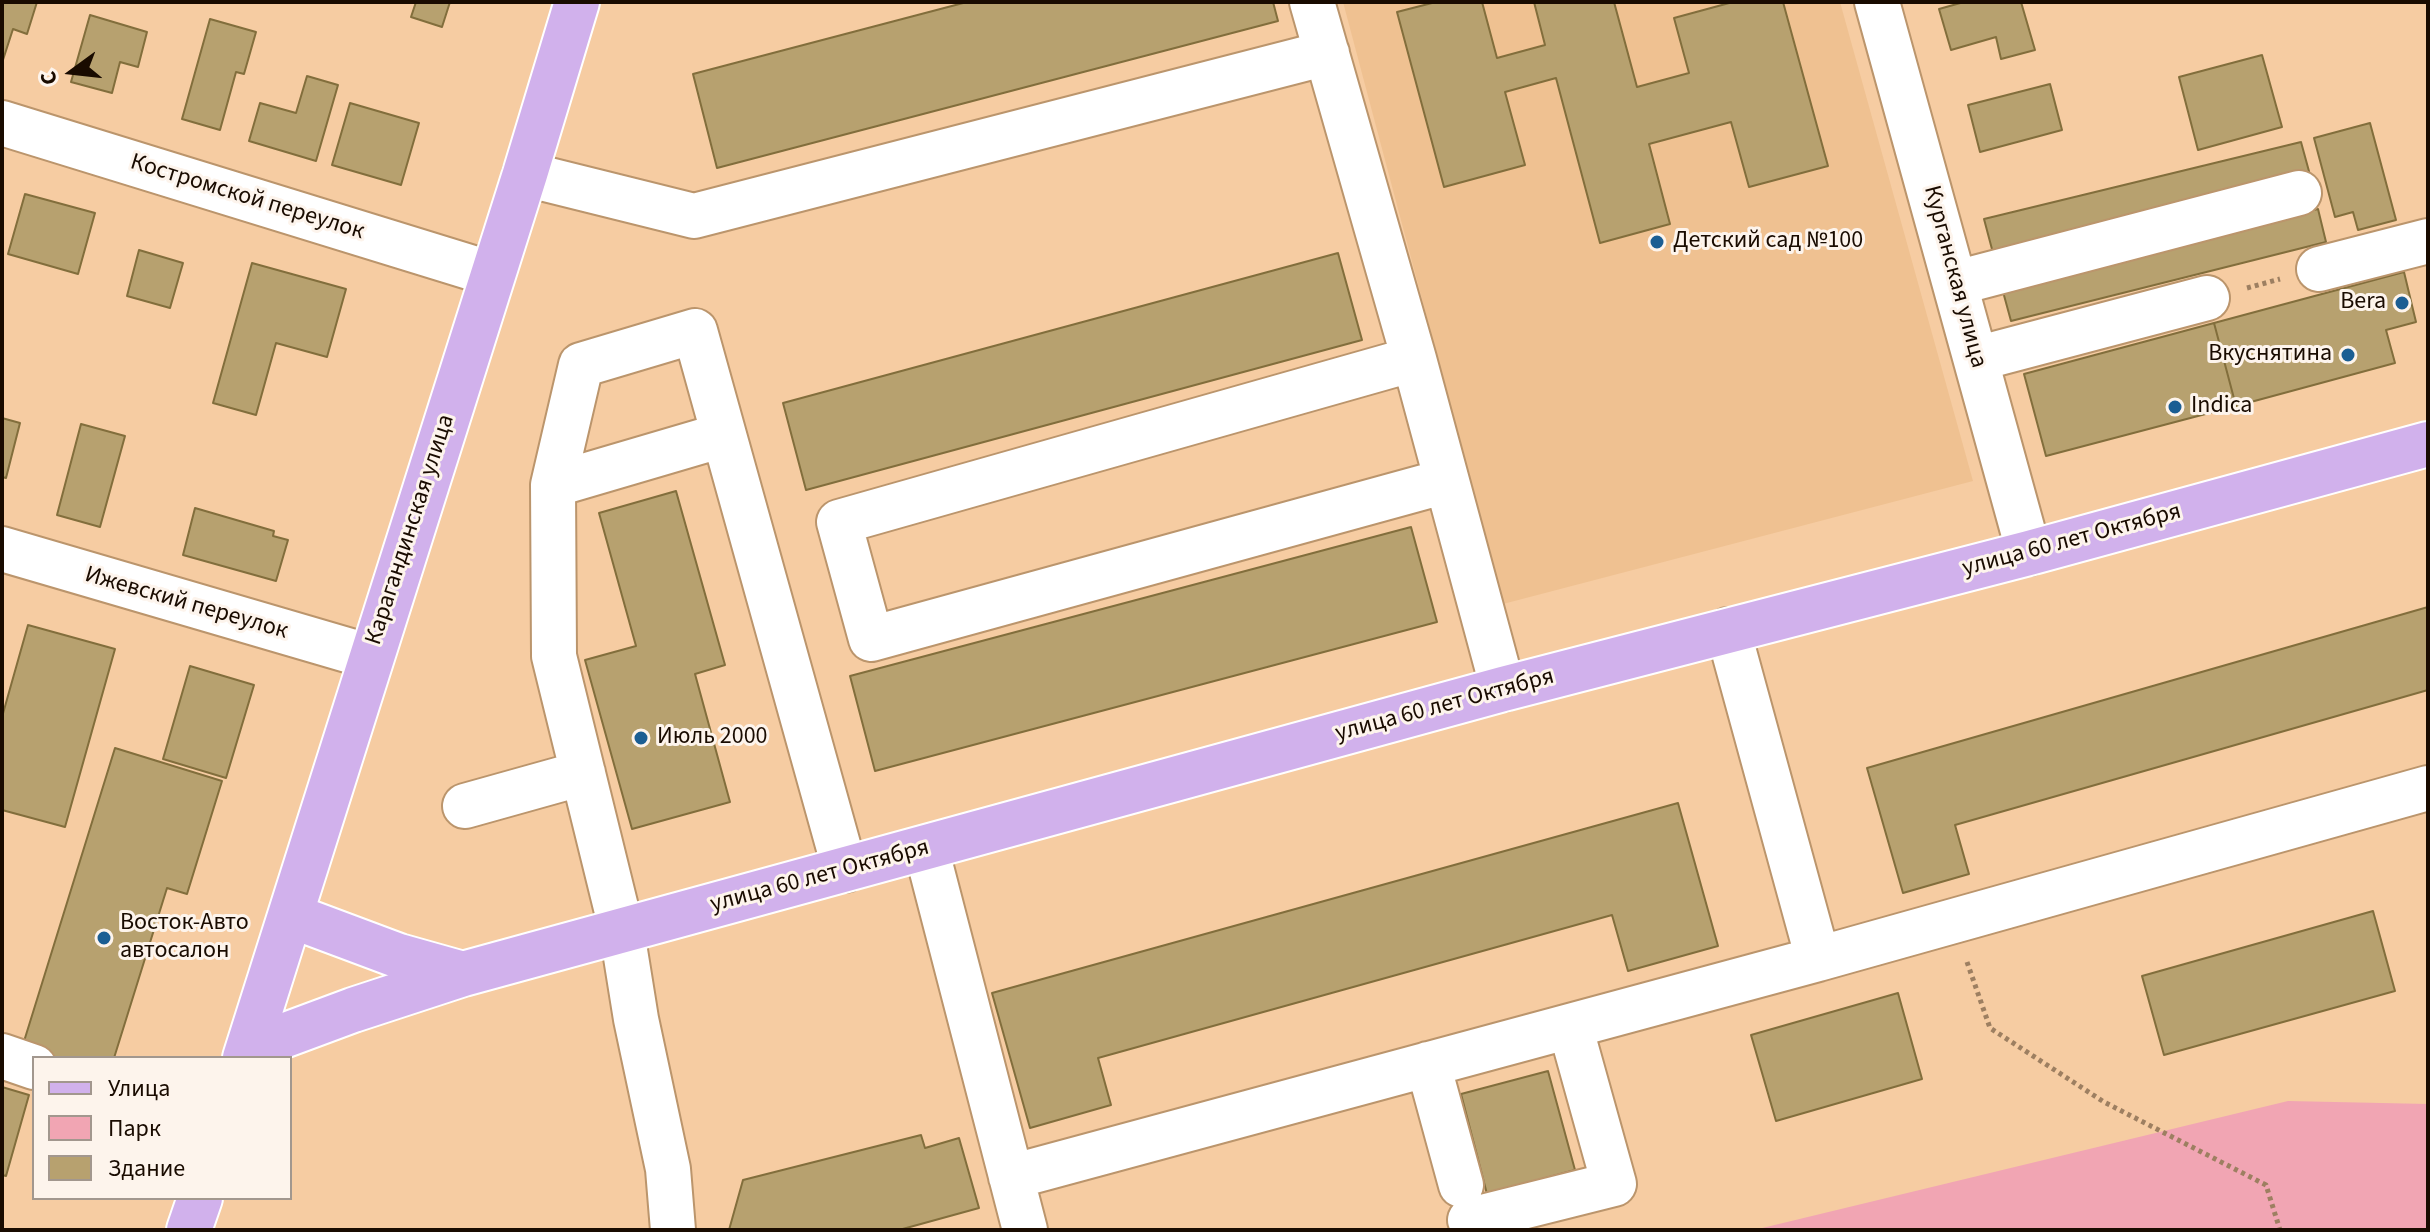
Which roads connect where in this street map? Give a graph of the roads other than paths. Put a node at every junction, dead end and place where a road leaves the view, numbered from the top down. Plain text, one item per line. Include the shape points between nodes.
1 (577, 2) edge
2 (1312, 2) edge
3 (1877, 2) edge
4 (1327, 53) junction
5 (2, 123) edge
6 (525, 174) junction
7 (2299, 193) dead end
8 (2426, 248) edge
9 (2319, 269) road end
10 (492, 274) junction
11 (1956, 283) junction
12 (2207, 298) road end
13 (1414, 359) junction
14 (1976, 359) junction
15 (723, 435) junction
16 (2428, 444) edge
17 (1446, 481) junction
18 (553, 485) junction
19 (2, 549) edge
20 (2029, 553) junction
21 (1728, 630) junction
22 (371, 657) junction
23 (1503, 689) junction
24 (583, 773) junction
25 (2428, 788) edge
26 (465, 806) dead end
27 (926, 848) junction
28 (845, 870) junction
29 (292, 916) junction
30 (622, 932) junction
31 (1818, 959) junction
32 (463, 974) junction
33 (1570, 1026) junction
34 (247, 1054) edge
35 (2, 1056) edge
36 (1428, 1064) junction
37 (32, 1066) edge
38 (1011, 1177) junction
39 (199, 1200) edge
40 (189, 1230) edge
41 (673, 1230) edge
42 (1025, 1230) edge

1 - 6 main road, Карагандинская улица
2 - 4 street
3 - 11 street, Курганская улица
4 - 6 street via 694,216
4 - 13 street
5 - 10 street, Костромской переулок
6 - 10 main road, Карагандинская улица
7 - 11 street
8 - 9 street
10 - 22 main road, Карагандинская улица
11 - 14 street, Курганская улица
12 - 14 street
13 - 17 street
13 - 17 street via 839,522 871,639
14 - 20 street, Курганская улица
15 - 18 street
15 - 18 street via 695,331 581,365
15 - 28 street
16 - 20 main road, улица 60 лет Октября
17 - 23 street
18 - 24 street via 554,656
19 - 22 street, Ижевский переулок
20 - 21 main road, улица 60 лет Октября
21 - 23 main road, улица 60 лет Октября
21 - 31 street
22 - 29 main road, Карагандинская улица
23 - 27 main road, улица 60 лет Октября
24 - 26 street
24 - 30 street
25 - 31 street
27 - 28 main road, улица 60 лет Октября
27 - 38 street
28 - 30 main road, улица 60 лет Октября
29 - 32 main road
29 - 34 main road, Карагандинская улица
30 - 32 main road, улица 60 лет Октября
30 - 41 street via 668,1169
31 - 33 street
32 - 34 main road, улица 60 лет Октября via 353,1010
33 - 36 street
33 - 36 street via 1614,1184 1466,1202
35 - 37 street
36 - 38 street
38 - 42 street
39 - 40 main road

